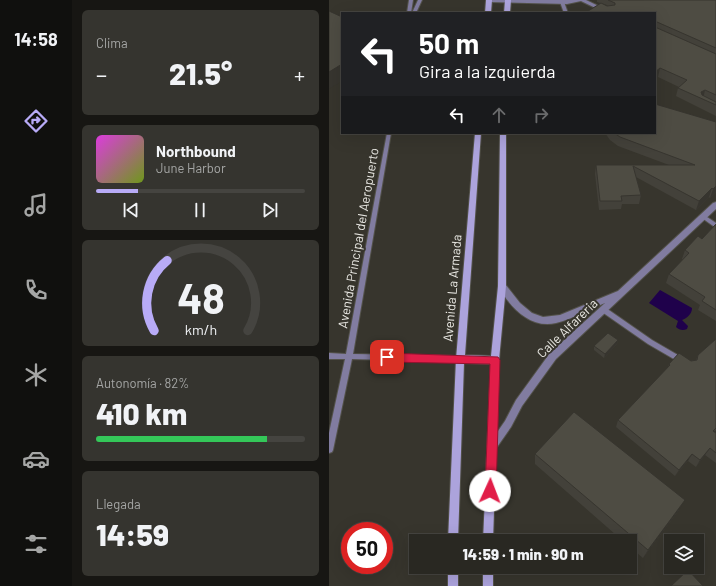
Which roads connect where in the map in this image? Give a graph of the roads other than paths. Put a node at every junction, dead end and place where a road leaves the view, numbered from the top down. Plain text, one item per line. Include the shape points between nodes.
1 (411, 0) edge
2 (420, 0) edge
3 (489, 0) edge
4 (508, 0) edge
5 (581, 0) edge
6 (562, 2) junction
7 (409, 12) edge
8 (415, 12) edge
9 (488, 12) edge
10 (507, 12) edge
11 (566, 12) edge
12 (608, 12) edge
13 (389, 134) edge
14 (479, 134) edge
15 (503, 134) edge
16 (716, 205) edge
17 (703, 217) junction
18 (716, 226) edge
19 (502, 286) junction
20 (624, 292) junction
21 (604, 310) junction
22 (329, 356) edge
23 (349, 356) junction
24 (460, 359) junction
25 (495, 360) junction
26 (684, 362) edge
27 (492, 447) junction
28 (329, 450) edge
29 (453, 534) edge
30 (488, 534) edge
31 (453, 574) edge
32 (488, 574) edge
33 (453, 586) edge
34 (488, 586) edge

1 - 7 lane
2 - 8 lane
3 - 4 street
3 - 9 main road
4 - 6 street
4 - 10 main road
5 - 6 street
5 - 12 street
6 - 11 lane
13 - 23 lane, Avenida Principal del Aeropuerto
14 - 24 main road, Avenida La Armada
15 - 19 main road
16 - 17 street, Calle Alfareria
17 - 18 lane
17 - 20 street, Calle Alfareria
19 - 20 street, Calle Alfareria via 513,303 538,320 563,317
19 - 25 main road
20 - 21 street, Calle Alfareria
21 - 26 lane
21 - 27 street, Calle Alfareria via 553,356
22 - 23 lane
23 - 24 lane
23 - 28 lane, Avenida Principal del Aeropuerto
24 - 25 main road
24 - 29 main road, Avenida La Armada
25 - 27 main road
27 - 30 main road
31 - 33 main road
32 - 34 main road

